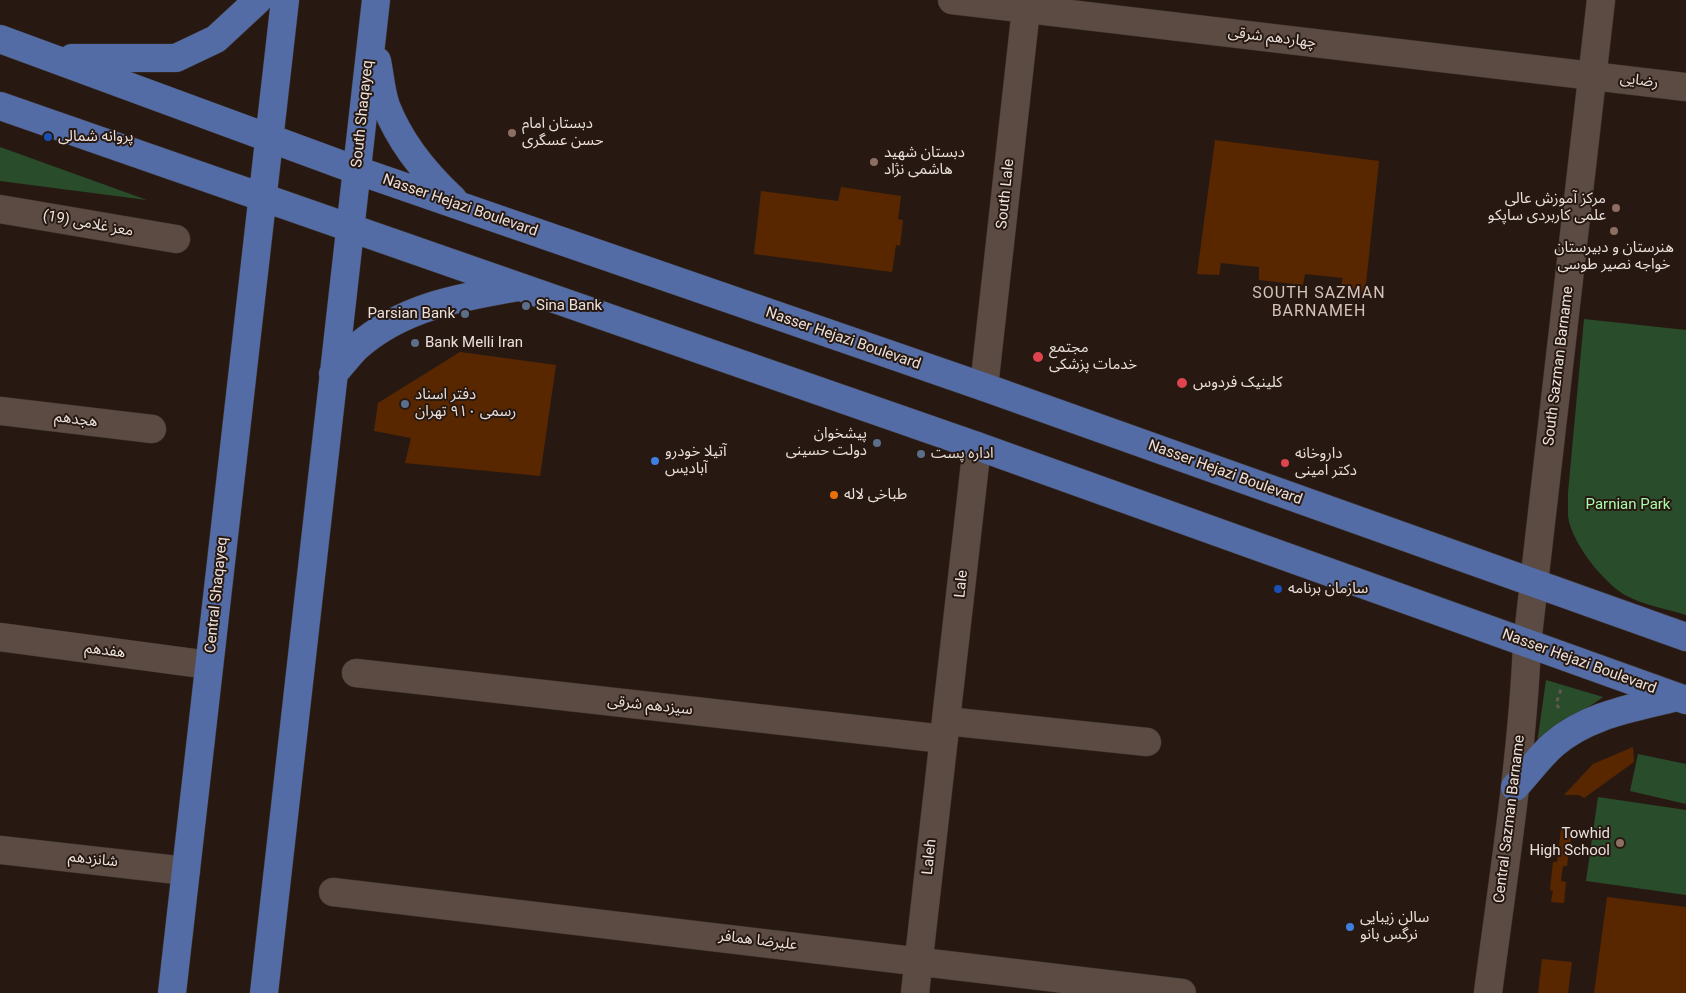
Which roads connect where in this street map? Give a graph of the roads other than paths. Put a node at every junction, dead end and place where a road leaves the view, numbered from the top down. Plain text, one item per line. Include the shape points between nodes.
1 (258, 0) edge
2 (285, 0) edge
3 (376, 0) edge
4 (952, 0) edge
5 (1601, 0) edge
6 (1027, 4) edge
7 (372, 35) junction
8 (0, 39) edge
9 (53, 58) junction
10 (1592, 76) junction
11 (1686, 87) edge
12 (0, 106) edge
13 (269, 139) junction
14 (356, 170) junction
15 (263, 196) junction
16 (461, 207) junction
17 (0, 209) edge
18 (350, 229) junction
19 (176, 239) dead end
20 (521, 287) junction
21 (334, 374) junction
22 (984, 387) junction
23 (0, 411) edge
24 (152, 429) dead end
25 (977, 446) junction
26 (1534, 584) junction
27 (0, 637) edge
28 (1686, 637) edge
29 (1527, 644) junction
30 (209, 665) junction
31 (356, 673) dead end
32 (1681, 698) edge
33 (945, 730) junction
34 (1147, 742) dead end
35 (1515, 787) junction
36 (0, 850) edge
37 (186, 871) junction
38 (333, 892) dead end
39 (919, 960) junction
40 (172, 993) edge
41 (264, 993) edge
42 (915, 993) edge
43 (1182, 993) edge
44 (1488, 993) edge

1 - 9 main road via 216,38 176,58
2 - 13 main road
3 - 7 main road, South Shaqayeq
4 - 6 street, چهاردهم شرقی
5 - 10 street, South Sazman Barname
6 - 10 street, چهاردهم شرقی
6 - 22 street, South Lale
7 - 14 main road, South Shaqayeq
7 - 16 main road via 385,105 396,127 427,175
8 - 9 main road, Nasser Hejazi Boulevard
9 - 13 main road, Nasser Hejazi Boulevard
10 - 11 street, رضایی
10 - 26 street, South Sazman Barname
12 - 15 main road, Nasser Hejazi Boulevard
13 - 14 main road, Nasser Hejazi Boulevard
13 - 15 main road
14 - 16 main road, Nasser Hejazi Boulevard
14 - 18 main road, South Shaqayeq
15 - 18 main road, Nasser Hejazi Boulevard
15 - 30 main road, Central Shaqayeq
16 - 22 main road, Nasser Hejazi Boulevard
17 - 19 street, معز غلامی (19)
18 - 20 main road, Nasser Hejazi Boulevard
18 - 21 main road
20 - 21 main road via 464,297 404,316 356,348
20 - 25 main road, Nasser Hejazi Boulevard
21 - 41 main road
22 - 26 main road, Nasser Hejazi Boulevard
23 - 24 street, هجدهم
25 - 29 main road, Nasser Hejazi Boulevard
25 - 33 street, Lale
26 - 28 main road, Nasser Hejazi Boulevard
26 - 29 street, South Sazman Barname
27 - 30 street, هفدهم
29 - 32 main road, Nasser Hejazi Boulevard
29 - 35 street, Central Sazman Barname
30 - 37 main road, Central Shaqayeq
31 - 33 street, سیزدهم شرقی
32 - 35 main road via 1601,716 1574,729 1554,744
33 - 34 street, سیزدهم شرقی
33 - 39 street, Laleh
35 - 44 street, Central Sazman Barname
36 - 37 street, شانزدهم
37 - 40 main road, Central Shaqayeq
38 - 39 street, علیرضا همافر
39 - 42 street, Laleh
39 - 43 street, علیرضا همافر

